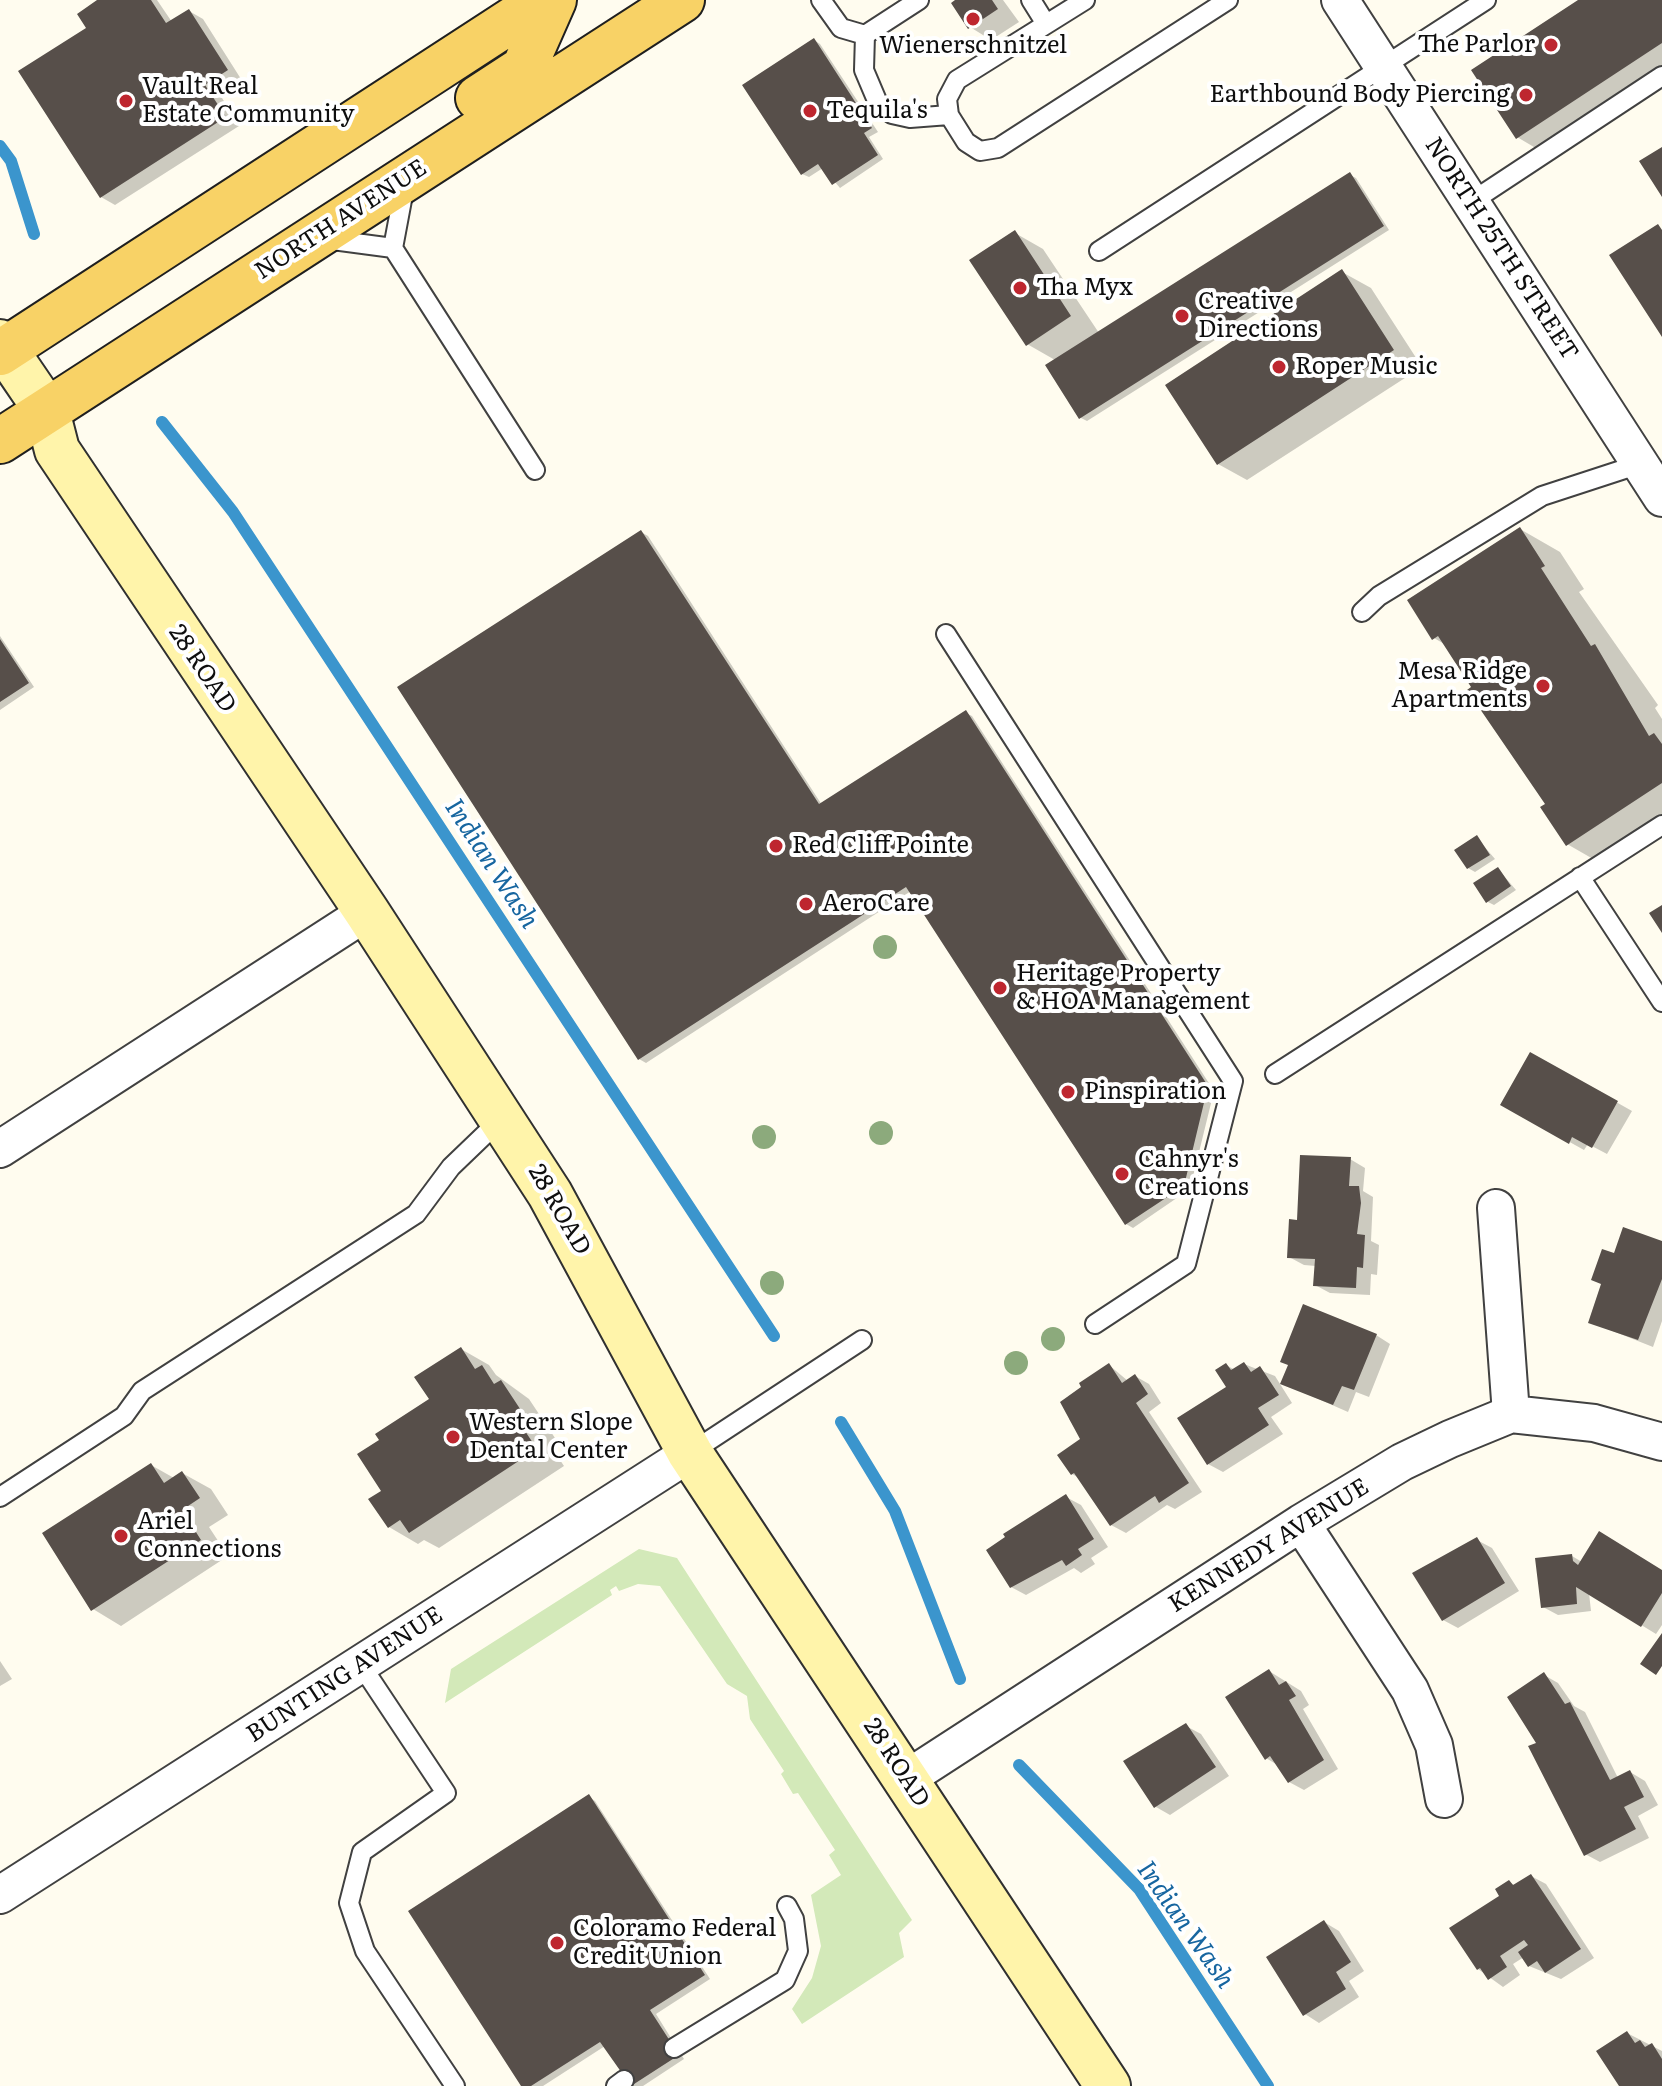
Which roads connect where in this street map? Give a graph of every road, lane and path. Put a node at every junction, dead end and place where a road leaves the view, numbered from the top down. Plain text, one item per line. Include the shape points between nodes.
1 (543, 0) edge
2 (554, 0) edge
3 (642, 0) edge
4 (682, 0) edge
5 (821, 0) edge
6 (919, 0) edge
7 (1031, 0) edge
8 (1085, 0) edge
9 (1228, 0) edge
10 (1340, 0) edge
11 (1486, 0) edge
12 (1046, 24) junction
13 (865, 35) junction
14 (622, 39) junction
15 (1383, 67) junction
16 (1662, 76) edge
17 (949, 115) junction
18 (406, 178) junction
19 (1471, 202) junction
20 (315, 238) junction
21 (393, 248) junction
22 (1099, 251) dead end
23 (2, 348) edge
24 (47, 411) junction
25 (0, 441) edge
26 (1651, 458) edge
27 (535, 470) dead end
28 (1662, 498) edge
29 (1362, 612) dead end
30 (946, 634) dead end
31 (1662, 825) edge
32 (1580, 877) junction
33 (367, 912) junction
34 (1662, 1002) edge
35 (1275, 1074) dead end
36 (503, 1117) junction
37 (0, 1149) edge
38 (1496, 1208) dead end
39 (1095, 1324) dead end
40 (862, 1340) dead end
41 (1511, 1414) junction
42 (1662, 1442) edge
43 (690, 1453) junction
44 (0, 1497) edge
45 (1301, 1523) junction
46 (361, 1665) junction
47 (906, 1779) junction
48 (1444, 1799) dead end
49 (0, 1895) edge
50 (787, 1906) dead end
51 (674, 2048) dead end
52 (455, 2086) edge
53 (1108, 2086) edge

1 - 23 main road
2 - 20 main road via 524,68 367,167
3 - 14 main road
4 - 14 main road, NORTH AVENUE
5 - 13 lane via 841,28
6 - 13 lane
7 - 12 lane
8 - 12 lane
9 - 17 lane via 998,148 980,151 966,142
10 - 15 street, NORTH 25TH STREET
11 - 15 lane
12 - 17 lane via 957,80 947,99
13 - 17 lane via 864,70 878,103 892,114 910,118
14 - 18 main road, NORTH AVENUE
15 - 19 street, NORTH 25TH STREET
15 - 22 lane
16 - 19 lane
18 - 20 main road, NORTH AVENUE
18 - 21 lane
19 - 26 street, NORTH 25TH STREET
20 - 21 lane
20 - 24 main road, NORTH AVENUE
21 - 27 lane
23 - 24 main road, 28 ROAD
24 - 25 main road, NORTH AVENUE
24 - 33 main road, 28 ROAD via 57,450
26 - 28 street, NORTH 25TH STREET
26 - 29 lane via 1542,496 1379,596
30 - 39 lane via 1233,1081 1186,1264
31 - 32 lane
32 - 34 lane
32 - 35 lane
33 - 36 main road, 28 ROAD
33 - 37 street
36 - 43 main road, 28 ROAD via 574,1232
36 - 44 lane via 451,1167 416,1214 142,1391 124,1416
38 - 41 street
40 - 43 lane
41 - 42 street, KENNEDY AVENUE via 1594,1423
41 - 45 street, KENNEDY AVENUE via 1402,1462
43 - 46 street, BUNTING AVENUE
43 - 47 main road, 28 ROAD
45 - 47 street, KENNEDY AVENUE
45 - 48 street via 1410,1690 1434,1745
46 - 49 street, BUNTING AVENUE
46 - 52 lane via 446,1793 362,1852 349,1903 365,1951
47 - 53 main road, 28 ROAD
50 - 51 lane via 798,1951 785,1980

